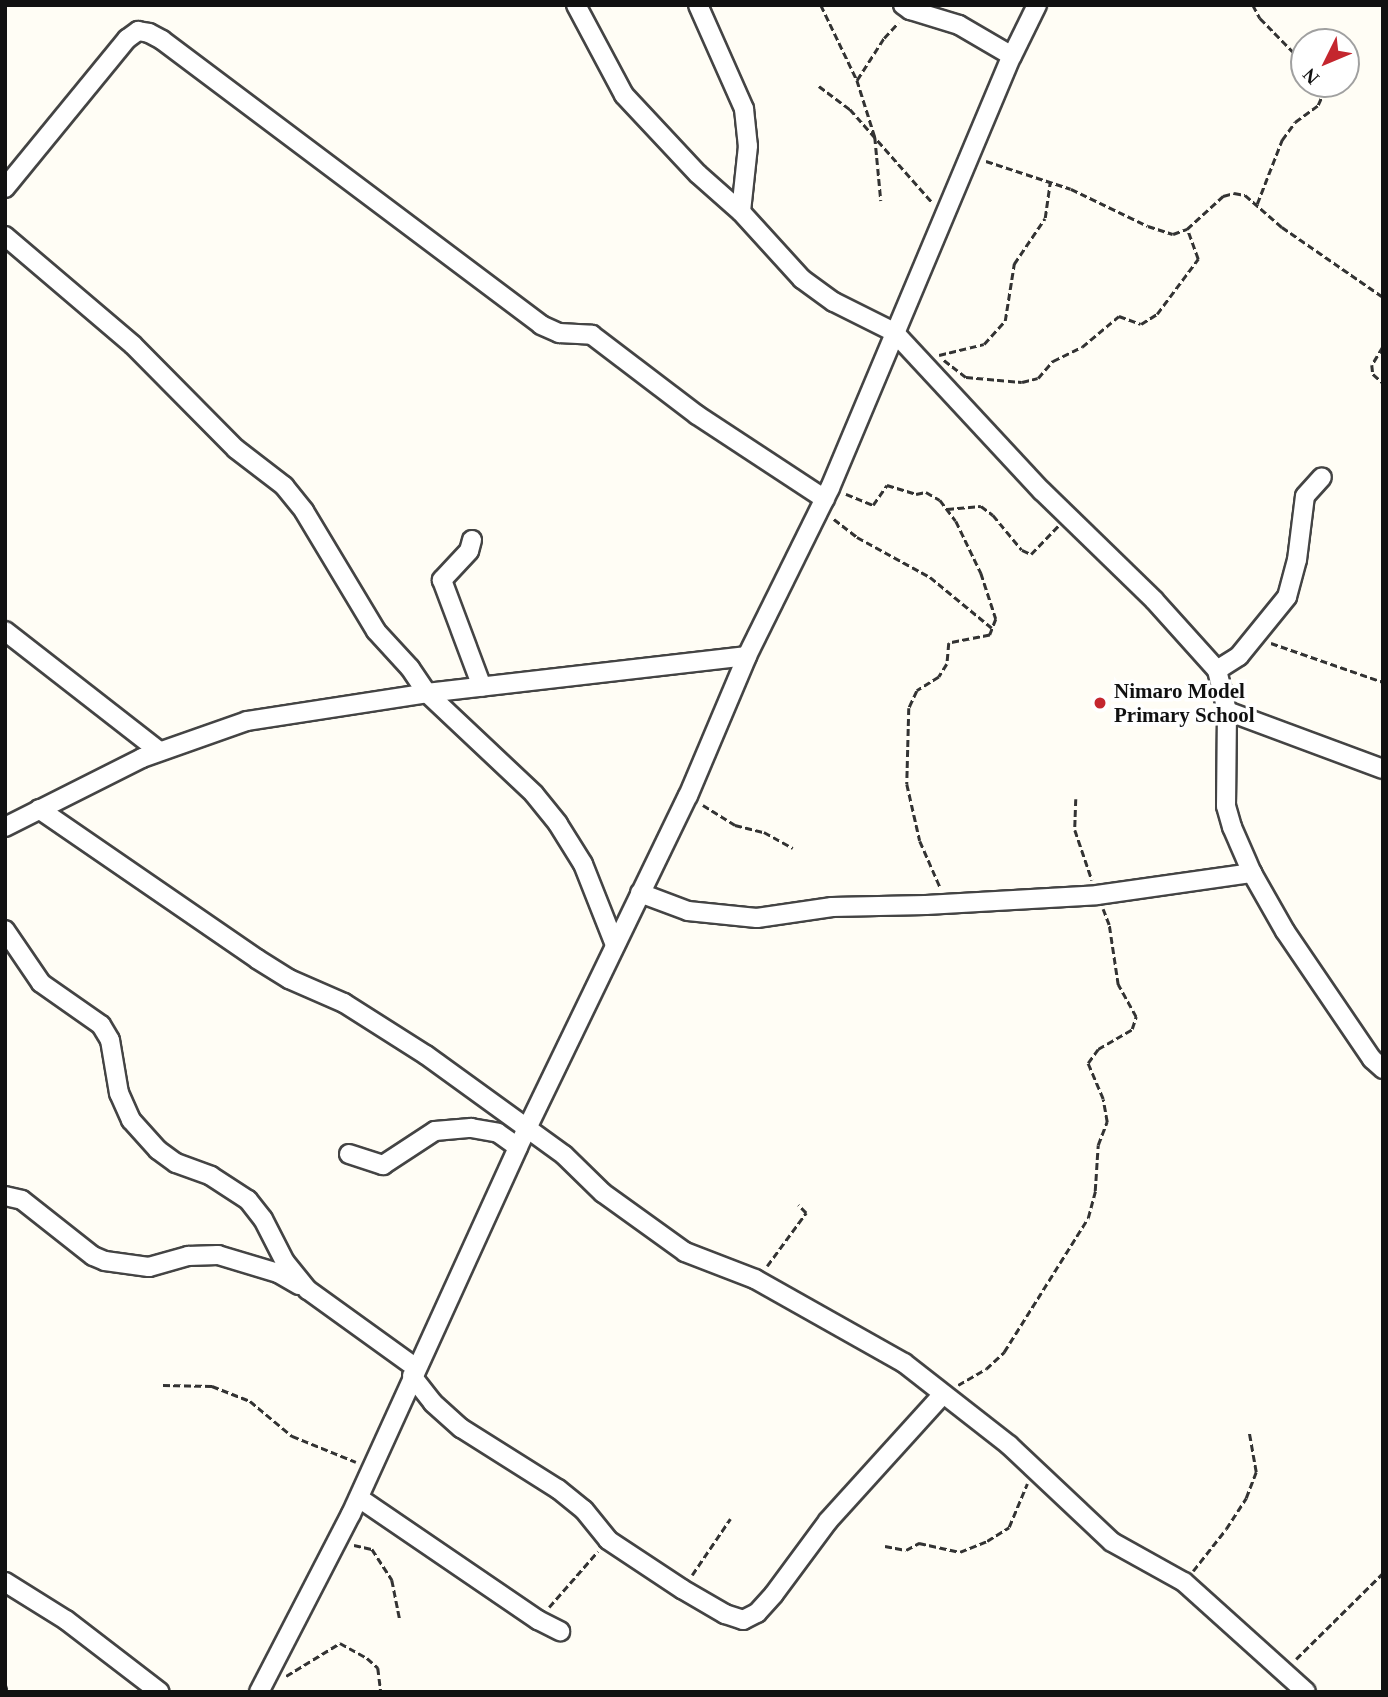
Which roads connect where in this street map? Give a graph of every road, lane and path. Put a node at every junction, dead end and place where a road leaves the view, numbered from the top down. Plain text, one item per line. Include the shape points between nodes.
1 (576, 5) edge
2 (698, 5) edge
3 (821, 5) edge
4 (1037, 5) edge
5 (1253, 5) edge
6 (907, 8) edge
7 (1290, 49) edge
8 (1012, 56) junction
9 (857, 80) junction
10 (819, 86) dead end
11 (1321, 98) edge
12 (875, 137) junction
13 (970, 156) junction
14 (1050, 182) junction
15 (5, 188) edge
16 (881, 201) dead end
17 (1257, 204) junction
18 (741, 212) junction
19 (944, 221) junction
20 (1187, 229) junction
21 (5, 236) edge
22 (1383, 297) edge
23 (894, 332) junction
24 (1383, 347) edge
25 (929, 359) junction
26 (1383, 383) edge
27 (1322, 477) dead end
28 (825, 499) junction
29 (947, 509) junction
30 (1068, 516) junction
31 (472, 540) dead end
32 (992, 628) junction
33 (5, 631) edge
34 (1254, 639) junction
35 (747, 656) junction
36 (1217, 670) junction
37 (1383, 682) edge
38 (482, 687) junction
39 (427, 693) junction
40 (1227, 711) junction
41 (159, 751) junction
42 (1383, 769) edge
43 (688, 796) junction
44 (39, 809) junction
45 (5, 827) edge
46 (793, 848) dead end
47 (1252, 873) junction
48 (640, 893) junction
49 (948, 904) junction
50 (5, 930) edge
51 (615, 945) junction
52 (1136, 1017) dead end
53 (1383, 1069) edge
54 (528, 1129) junction
55 (518, 1147) junction
56 (349, 1154) dead end
57 (5, 1196) edge
58 (798, 1205) dead end
59 (755, 1279) junction
60 (307, 1290) junction
61 (414, 1372) junction
62 (163, 1385) dead end
63 (943, 1394) junction
64 (1249, 1433) dead end
65 (372, 1467) junction
66 (1035, 1473) junction
67 (359, 1498) junction
68 (730, 1519) dead end
69 (608, 1540) junction
70 (337, 1542) junction
71 (885, 1546) dead end
72 (1383, 1573) edge
73 (1184, 1582) junction
74 (5, 1583) edge
75 (682, 1589) junction
76 (400, 1620) dead end
77 (538, 1620) junction
78 (560, 1631) dead end
79 (1284, 1672) junction
80 (282, 1678) dead end
81 (5, 1683) edge
82 (8, 1692) edge
83 (160, 1692) edge
84 (259, 1692) edge
85 (381, 1692) edge
86 (1306, 1692) edge

1 - 18 street via 625,95 698,174
2 - 18 street via 744,109 748,146
3 - 9 path
4 - 8 street
5 - 7 path
6 - 8 street via 959,24
6 - 9 path
8 - 13 street
9 - 12 path
10 - 12 path via 850,109
11 - 17 path via 1282,140
12 - 16 path
12 - 19 path via 929,197
13 - 14 path
13 - 19 street
14 - 20 path via 1148,226 1173,233
14 - 25 path via 1045,218 1014,264 1005,321 984,344
15 - 28 street via 127,39 138,31 149,33 541,325 559,333 592,335 698,415
17 - 20 path via 1245,195 1223,196
17 - 22 path via 1282,227
18 - 23 street via 802,279 834,302
19 - 23 street
20 - 25 path via 1198,258 1157,314 1141,324 1119,316 1082,347 1053,361 1038,378 1022,382 966,377
21 - 39 street via 133,345 236,449 284,486 376,631
23 - 25 street
23 - 28 street
24 - 26 path via 1372,365 1373,374
25 - 30 street
27 - 34 street via 1305,496 1287,597
28 - 29 path via 873,505 887,485 916,494 926,492
28 - 32 path via 857,537 930,577
28 - 35 street
29 - 30 path via 981,506 1031,555
29 - 32 path via 981,573 996,619
30 - 36 street
31 - 38 street via 469,551 442,580
32 - 49 path via 990,635 949,643 947,664 939,677 917,691 909,708 907,784 920,841
33 - 41 street
34 - 36 street
34 - 37 path
35 - 38 street
35 - 43 street
36 - 40 street
38 - 39 street
39 - 41 street via 247,721
39 - 51 street via 534,794 558,824 583,864
40 - 42 street
40 - 47 street via 1226,806
41 - 44 street
43 - 46 path via 735,825 764,832
43 - 48 street
44 - 45 street
44 - 54 street via 257,959 344,1003
47 - 49 street via 1097,895
47 - 53 street via 1318,983
48 - 49 street via 688,911 757,918 832,906
48 - 51 street
50 - 60 street via 41,983 101,1025 110,1040 119,1093 131,1121 176,1163 211,1176 247,1200
51 - 54 street
52 - 63 path via 1132,1029 1098,1049 1088,1063 1107,1122 1098,1145 1088,1218 1004,1352 986,1369
54 - 55 street
54 - 59 street via 564,1155 603,1193 685,1252
55 - 56 street via 498,1133 471,1128 435,1131 383,1165
55 - 61 street
57 - 60 street via 22,1200 105,1261 149,1267 188,1256 218,1255 278,1273
58 - 59 path via 806,1213
59 - 63 street via 904,1363
60 - 61 street
61 - 65 street
61 - 69 street via 433,1402 461,1428 558,1489 584,1510
62 - 65 path via 212,1386 250,1401 312,1447
63 - 66 street via 1009,1445
63 - 75 street via 828,1521 757,1613 743,1620
64 - 73 path via 1256,1472 1245,1498
65 - 67 street
66 - 71 path via 1009,1527 988,1541 960,1552 919,1543 906,1550
66 - 73 street via 1112,1542
67 - 70 street
67 - 77 street
68 - 75 path
69 - 75 street
69 - 77 path
70 - 76 path via 372,1549 392,1580
70 - 84 street
72 - 79 path
73 - 79 street
74 - 83 street via 66,1620
77 - 78 street
79 - 86 street
80 - 85 path via 341,1643 378,1668
81 - 82 path

